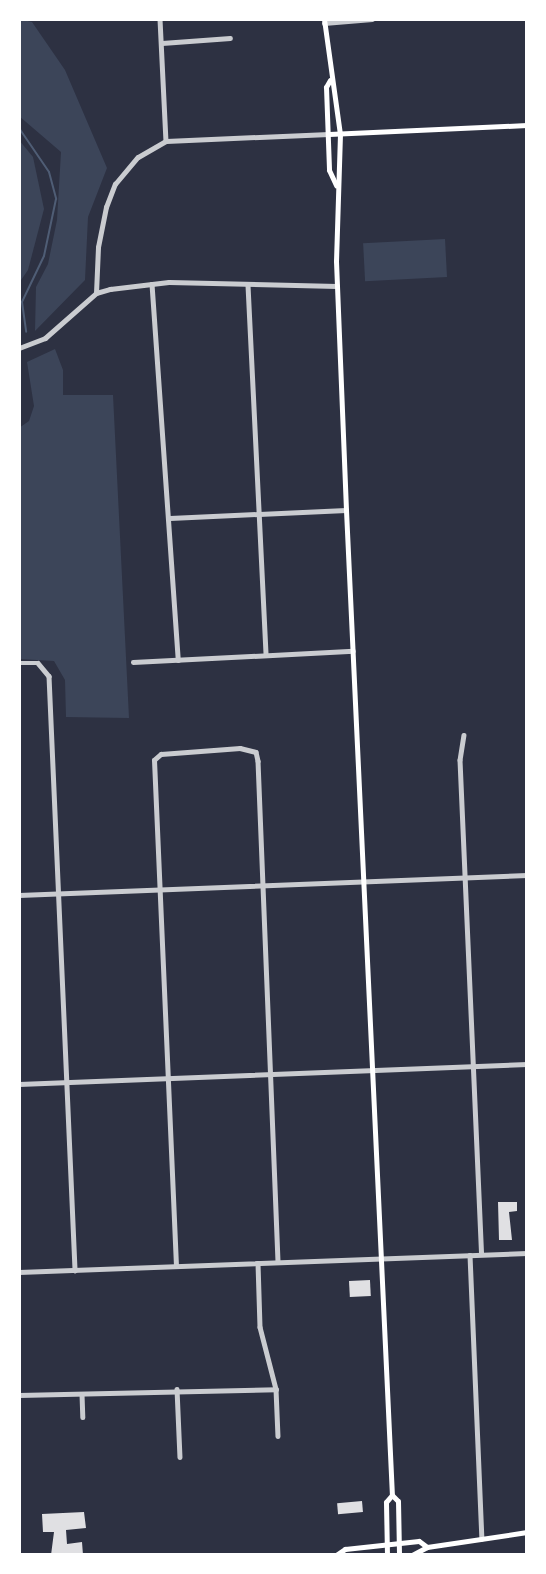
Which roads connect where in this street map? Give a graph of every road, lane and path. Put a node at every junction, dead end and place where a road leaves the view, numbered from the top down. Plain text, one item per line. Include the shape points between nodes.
1 (160, 19) edge
2 (372, 19) edge
3 (324, 21) edge
4 (230, 38) dead end
5 (162, 43) junction
6 (330, 80) junction
7 (527, 125) edge
8 (329, 134) junction
9 (340, 134) junction
10 (166, 141) junction
11 (336, 185) junction
12 (152, 284) junction
13 (248, 285) junction
14 (337, 286) junction
15 (96, 293) junction
16 (19, 348) edge
17 (346, 510) junction
18 (259, 515) junction
19 (170, 518) junction
20 (353, 651) junction
21 (267, 655) junction
22 (178, 660) junction
23 (19, 663) edge
24 (132, 663) dead end
25 (464, 735) dead end
26 (527, 875) edge
27 (465, 878) junction
28 (363, 881) junction
29 (262, 886) junction
30 (160, 890) junction
31 (59, 894) junction
32 (19, 895) edge
33 (527, 1064) edge
34 (474, 1066) junction
35 (372, 1069) junction
36 (271, 1073) junction
37 (169, 1077) junction
38 (68, 1082) junction
39 (19, 1084) edge
40 (527, 1253) edge
41 (482, 1254) junction
42 (470, 1255) junction
43 (381, 1258) junction
44 (278, 1262) junction
45 (258, 1263) junction
46 (176, 1266) junction
47 (75, 1270) junction
48 (19, 1272) edge
49 (177, 1389) junction
50 (276, 1389) junction
51 (82, 1394) junction
52 (19, 1395) edge
53 (83, 1418) dead end
54 (278, 1436) dead end
55 (180, 1457) dead end
56 (392, 1495) junction
57 (527, 1532) edge
58 (482, 1539) junction
59 (399, 1543) junction
60 (387, 1545) junction
61 (428, 1547) junction
62 (336, 1555) edge
63 (387, 1555) edge
64 (399, 1555) edge
65 (412, 1555) edge

1 - 5 street
2 - 3 street
3 - 6 main road
4 - 5 street
5 - 10 street
6 - 8 main road via 326,88
6 - 9 main road via 335,86
7 - 9 main road
8 - 9 main road
8 - 10 street
8 - 11 main road via 329,170
9 - 11 main road
10 - 15 street via 138,157 114,184 98,247
11 - 14 main road
12 - 13 street
12 - 15 street
12 - 19 street
13 - 14 street
13 - 18 street
14 - 17 main road
15 - 16 street via 45,338
17 - 18 street
17 - 20 main road
18 - 19 street
18 - 21 street
19 - 22 street
20 - 21 street
20 - 28 main road
21 - 22 street
22 - 24 street
23 - 31 street via 45,667 50,676
25 - 27 street via 460,760
26 - 27 street
27 - 28 street
27 - 34 street
28 - 29 street
28 - 35 main road
29 - 30 street
29 - 30 street via 257,751 240,748 162,754 154,760
29 - 36 street
30 - 31 street
30 - 37 street
31 - 32 street
31 - 38 street
33 - 34 street
34 - 35 street
34 - 41 street
35 - 36 street
35 - 43 main road
36 - 37 street
36 - 44 street
37 - 38 street
37 - 46 street
38 - 39 street
38 - 47 street
40 - 41 street
41 - 42 street
42 - 43 street
42 - 58 street
43 - 44 street
43 - 56 main road
44 - 45 street
45 - 46 street
45 - 50 street via 260,1328
46 - 47 street
47 - 48 street
49 - 50 street
49 - 51 street
49 - 55 street
50 - 54 street
51 - 52 street
51 - 53 street
56 - 59 main road via 398,1502
56 - 60 main road via 386,1502
57 - 58 main road
58 - 61 main road
59 - 60 main road
59 - 61 main road via 419,1541
59 - 64 main road
60 - 62 main road
60 - 63 main road
61 - 65 main road

